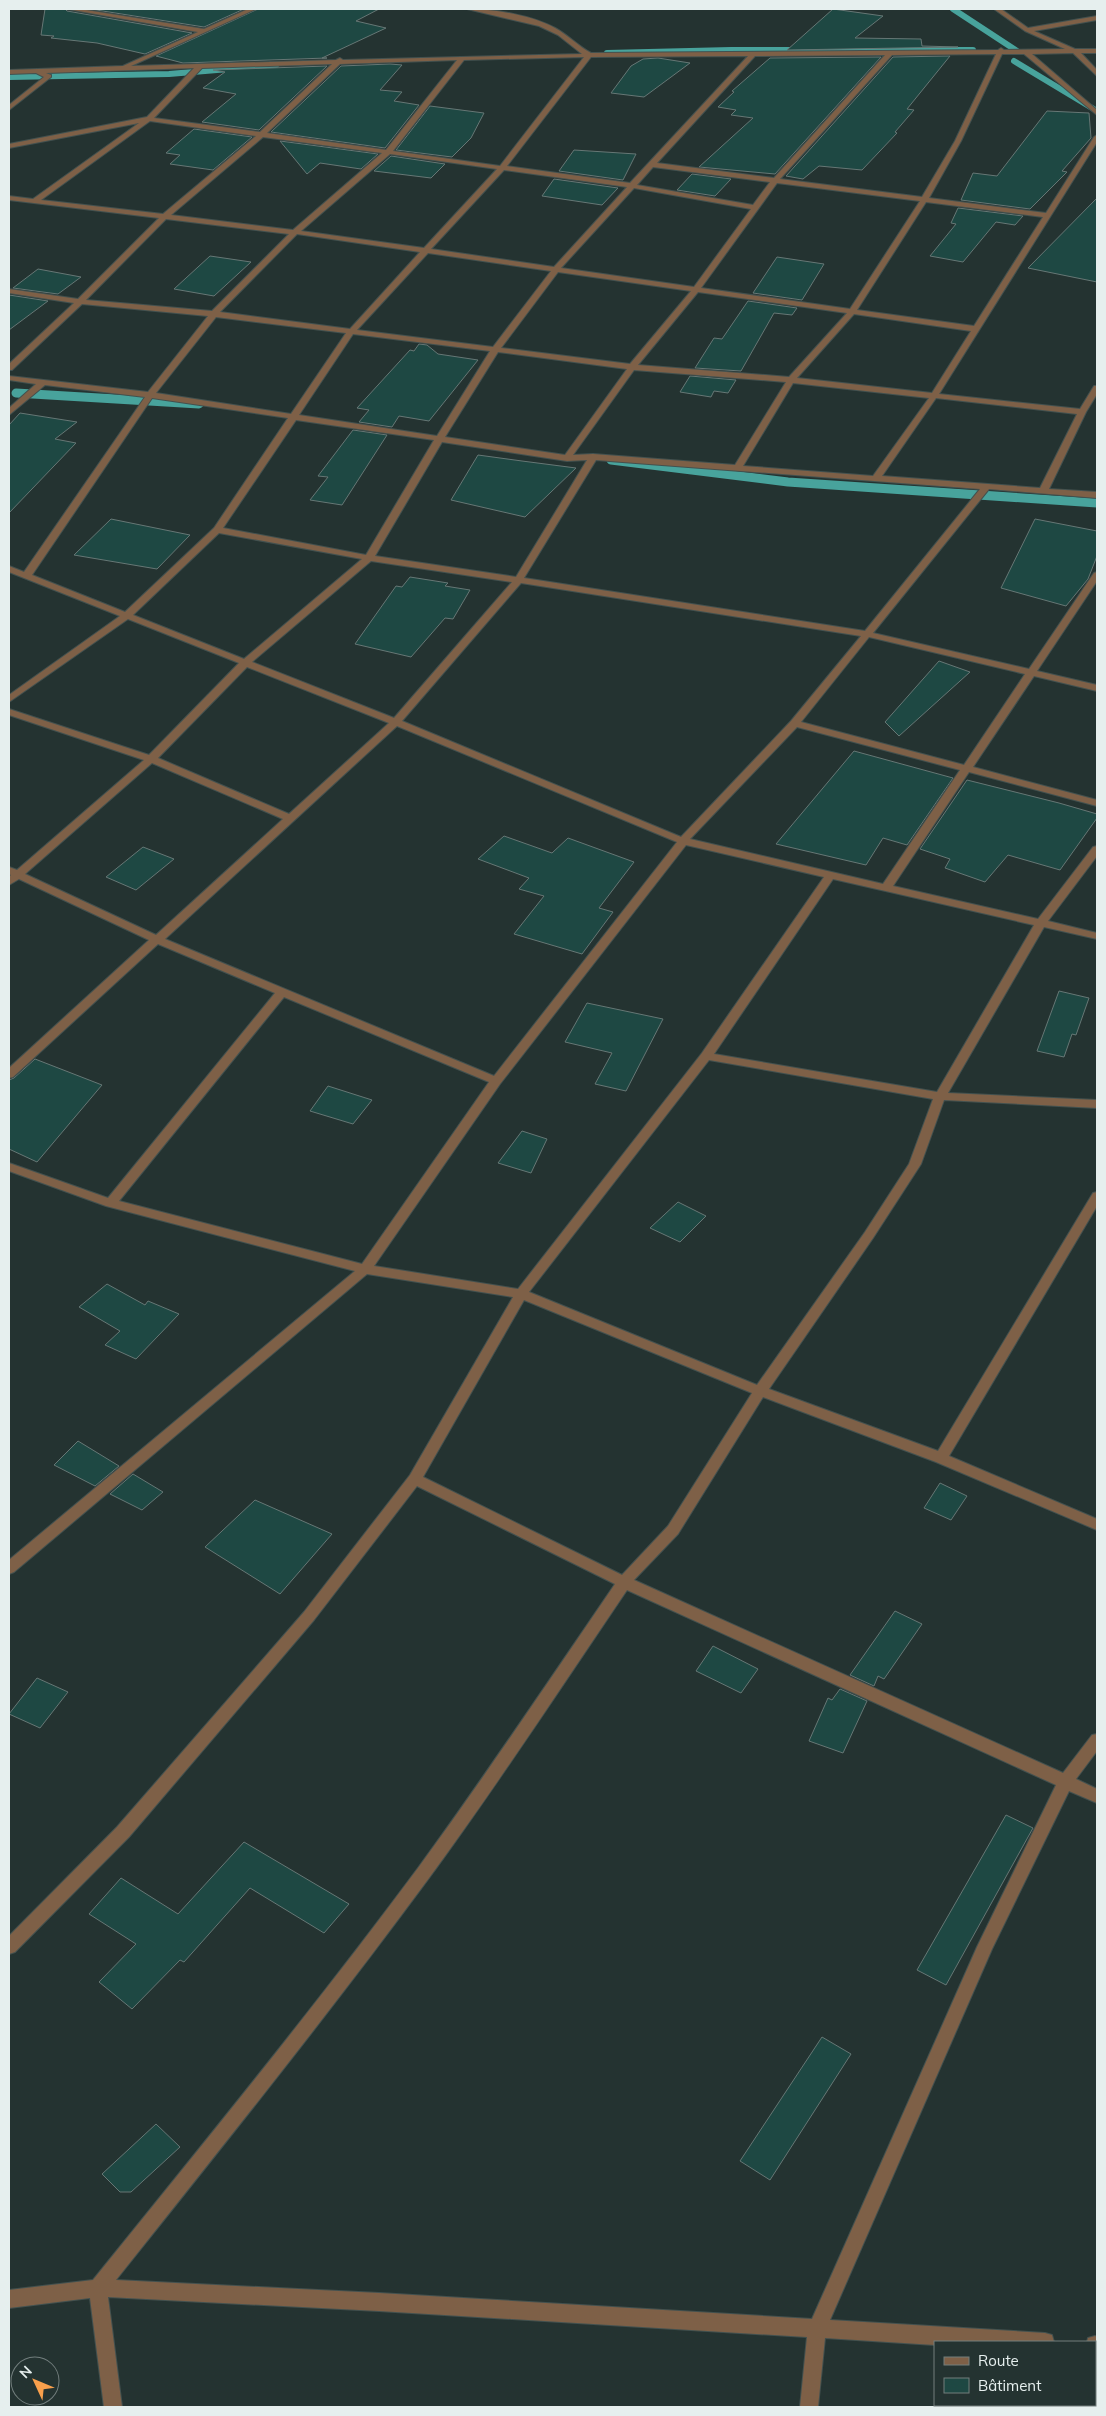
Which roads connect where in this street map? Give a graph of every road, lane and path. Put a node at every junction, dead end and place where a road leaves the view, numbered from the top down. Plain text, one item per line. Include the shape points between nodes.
1 (70, 9) edge
2 (253, 9) edge
3 (470, 9) edge
4 (997, 9) edge
5 (1097, 18) edge
6 (1026, 30) junction
7 (206, 31) junction
8 (1001, 50) junction
9 (1024, 51) junction
10 (1097, 51) edge
11 (754, 52) junction
12 (1076, 52) junction
13 (888, 54) junction
14 (589, 55) junction
15 (463, 57) junction
16 (340, 60) junction
17 (199, 67) junction
18 (118, 69) junction
19 (36, 71) junction
20 (9, 72) edge
21 (1097, 74) edge
22 (9, 108) edge
23 (1097, 113) edge
24 (149, 119) junction
25 (262, 134) junction
26 (1097, 137) edge
27 (9, 146) edge
28 (387, 153) junction
29 (652, 166) junction
30 (502, 168) junction
31 (774, 182) junction
32 (632, 186) junction
33 (9, 198) edge
34 (36, 200) junction
35 (924, 200) junction
36 (756, 208) junction
37 (1048, 215) junction
38 (164, 216) junction
39 (295, 232) junction
40 (426, 251) junction
41 (556, 269) junction
42 (697, 288) junction
43 (9, 291) edge
44 (80, 302) junction
45 (851, 313) junction
46 (214, 314) junction
47 (976, 329) junction
48 (350, 333) junction
49 (495, 350) junction
50 (632, 367) junction
51 (9, 368) edge
52 (9, 378) edge
53 (791, 380) junction
54 (44, 381) junction
55 (1097, 388) edge
56 (150, 395) junction
57 (934, 396) junction
58 (9, 412) edge
59 (1082, 412) junction
60 (293, 416) junction
61 (440, 438) junction
62 (593, 457) junction
63 (566, 458) junction
64 (738, 467) junction
65 (876, 478) junction
66 (986, 486) junction
67 (1043, 491) junction
68 (1097, 495) edge
69 (217, 530) junction
70 (369, 558) junction
71 (9, 569) edge
72 (1097, 575) edge
73 (26, 576) junction
74 (518, 581) junction
75 (126, 616) junction
76 (867, 634) junction
77 (246, 662) junction
78 (1032, 672) junction
79 (1097, 688) edge
80 (9, 699) edge
81 (9, 712) edge
82 (396, 722) junction
83 (795, 722) junction
84 (151, 759) junction
85 (967, 768) junction
86 (1097, 803) edge
87 (290, 818) junction
88 (684, 841) junction
89 (1097, 848) edge
90 (13, 872) edge
91 (831, 874) junction
92 (9, 882) edge
93 (886, 888) junction
94 (1041, 923) junction
95 (1097, 936) edge
96 (156, 939) junction
97 (283, 991) junction
98 (706, 1056) junction
99 (9, 1074) edge
100 (496, 1081) junction
101 (940, 1096) junction
102 (1097, 1104) edge
103 (9, 1168) edge
104 (1097, 1196) edge
105 (110, 1203) junction
106 (365, 1269) junction
107 (521, 1294) junction
108 (760, 1391) junction
109 (941, 1458) junction
110 (415, 1479) junction
111 (1097, 1526) edge
112 (9, 1568) edge
113 (624, 1582) junction
114 (1097, 1740) edge
115 (1066, 1781) junction
116 (1097, 1796) edge
117 (9, 1947) edge
118 (98, 2288) junction
119 (9, 2299) edge
120 (817, 2328) junction
121 (1029, 2341) edge
122 (113, 2407) edge
123 (809, 2407) edge

1 - 7 street
2 - 7 street
3 - 14 street via 542,26 560,34
4 - 6 street
5 - 6 street
6 - 12 street
7 - 18 street
8 - 9 street
8 - 13 street
8 - 35 street via 958,141
9 - 12 street
9 - 23 street
10 - 12 street
11 - 13 street
11 - 14 street
11 - 29 street
12 - 21 street
13 - 31 street
14 - 15 street
14 - 30 street
15 - 16 street
15 - 28 street
16 - 17 street
16 - 25 street
17 - 18 street
17 - 24 street
18 - 19 street
19 - 20 street
19 - 22 street via 49,76
24 - 25 street
24 - 27 street
24 - 34 street
25 - 28 street
25 - 38 street
26 - 37 street
28 - 30 street
28 - 39 street
29 - 31 street
29 - 32 street
30 - 32 street
30 - 40 street
31 - 35 street
31 - 36 street
32 - 36 street
32 - 41 street
33 - 34 street
34 - 38 street
35 - 37 street
35 - 45 street
36 - 42 street
37 - 47 street
38 - 39 street
38 - 44 street
39 - 40 street
39 - 46 street
40 - 41 street
40 - 48 street
41 - 42 street
41 - 49 street
42 - 45 street
42 - 50 street
43 - 44 street
44 - 46 street
44 - 51 street
45 - 47 street
45 - 53 street
46 - 48 street
46 - 56 street
47 - 57 street
48 - 49 street
48 - 60 street
49 - 50 street
49 - 61 street
50 - 53 street
50 - 63 street
52 - 54 street
53 - 57 street
53 - 64 street
54 - 56 street
54 - 58 street
55 - 59 street
56 - 60 street
56 - 73 street
57 - 59 street
57 - 65 street
59 - 67 street
60 - 61 street
60 - 69 street
61 - 63 street
61 - 70 street
62 - 63 street
62 - 64 street
62 - 74 street
64 - 65 street
65 - 66 street
66 - 67 street
66 - 76 street
67 - 68 street
69 - 70 street
69 - 75 street
70 - 74 street
70 - 77 street
71 - 73 street
72 - 78 street
73 - 75 street
74 - 76 street
74 - 82 street
75 - 77 street
75 - 80 street
76 - 78 street
76 - 83 street
77 - 82 street
77 - 84 street
78 - 79 street
78 - 85 street
81 - 84 street
82 - 87 street
82 - 88 street
83 - 85 street
83 - 88 street
84 - 87 street
84 - 90 street
85 - 86 street
85 - 93 street
87 - 96 street
88 - 91 street
88 - 100 street
89 - 94 street
90 - 92 street
90 - 96 street
91 - 93 street
91 - 98 street
93 - 94 street
94 - 95 street
94 - 101 street
96 - 97 street
96 - 99 street
97 - 100 street
97 - 105 street
98 - 101 street
98 - 107 street
100 - 106 street
101 - 102 street
101 - 108 street via 915,1164
103 - 105 street
104 - 109 street
105 - 106 street
106 - 107 street
106 - 112 street
107 - 108 street
107 - 110 street
108 - 109 street
108 - 113 street via 673,1530
109 - 111 street
110 - 113 street
110 - 117 street via 309,1616 123,1832
113 - 115 street
113 - 118 street via 424,1872 293,2044
114 - 115 street
115 - 116 street
115 - 120 street via 985,1947
118 - 119 street
118 - 120 street
118 - 122 street
120 - 121 street
120 - 123 street

